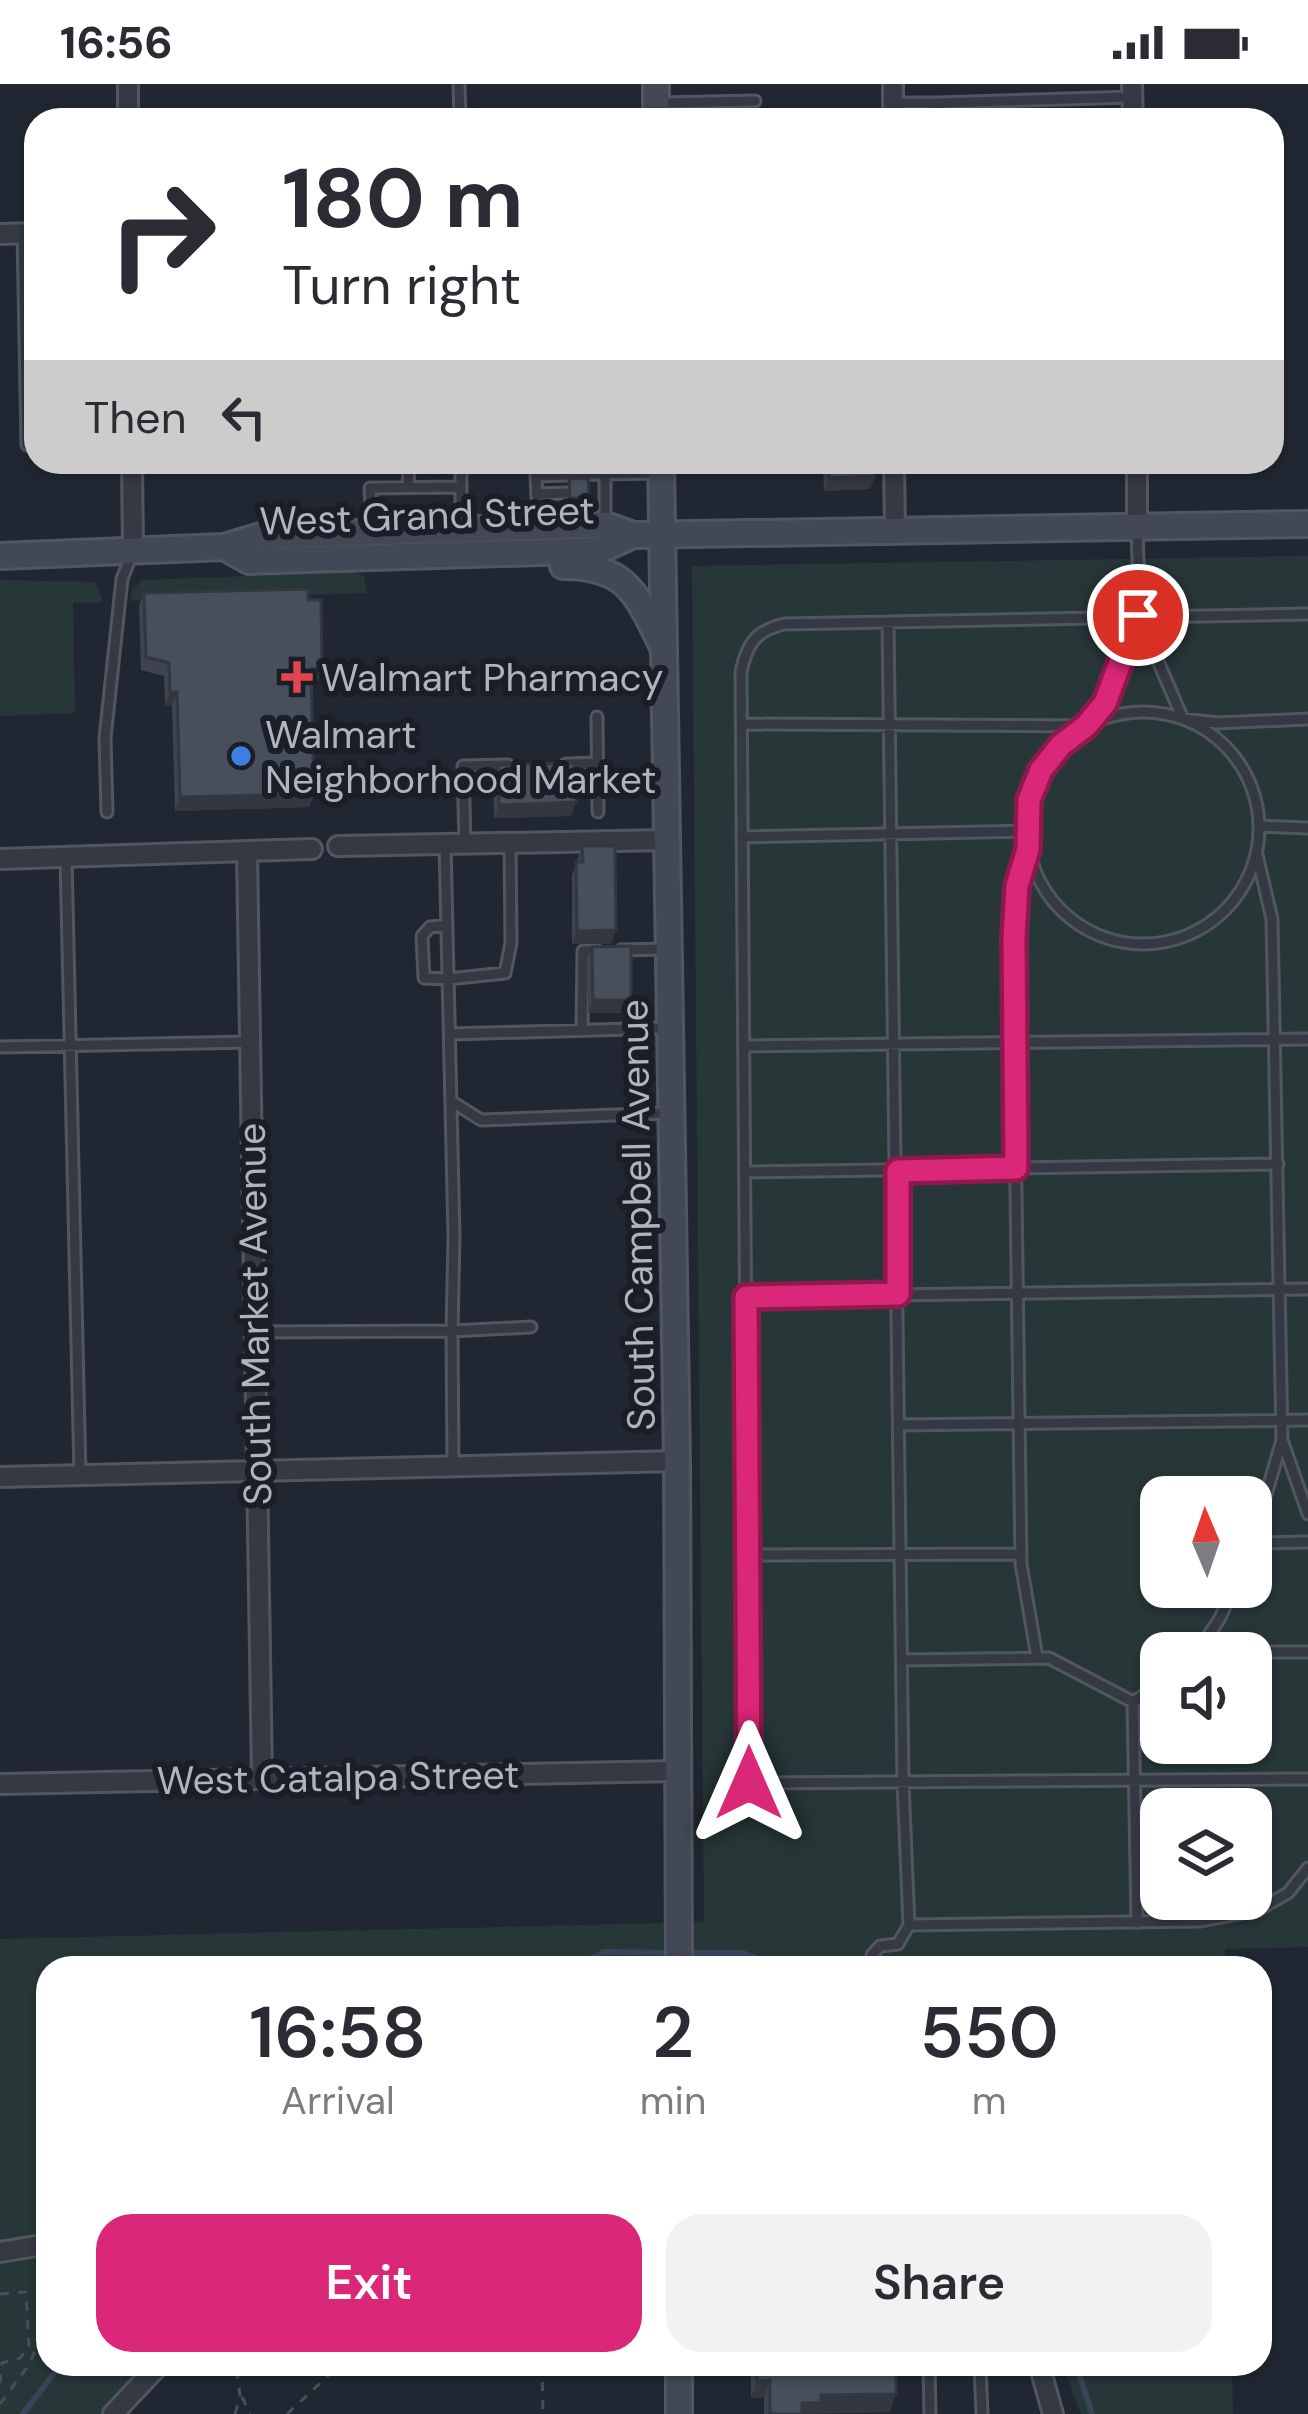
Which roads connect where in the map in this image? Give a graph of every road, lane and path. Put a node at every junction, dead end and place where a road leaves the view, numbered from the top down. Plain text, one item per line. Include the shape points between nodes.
1 (1132, 90) edge
2 (755, 101) dead end
3 (656, 102) edge
4 (893, 102) edge
5 (938, 103) junction
6 (938, 108) edge
7 (132, 474) edge
8 (409, 474) edge
9 (461, 474) edge
10 (558, 474) edge
11 (602, 474) edge
12 (661, 474) edge
13 (894, 474) edge
14 (1137, 474) edge
15 (461, 487) junction
16 (408, 488) junction
17 (605, 491) junction
18 (586, 492) edge
19 (567, 493) edge
20 (537, 494) junction
21 (1308, 524) edge
22 (605, 525) junction
23 (1137, 527) junction
24 (538, 528) junction
25 (461, 530) junction
26 (895, 530) junction
27 (372, 532) junction
28 (633, 535) junction
29 (662, 535) junction
30 (224, 548) junction
31 (133, 549) junction
32 (491, 554) junction
33 (0, 556) edge
34 (1308, 614) edge
35 (1138, 615) junction
36 (888, 622) junction
37 (665, 652) junction
38 (597, 717) dead end
39 (1183, 718) junction
40 (1308, 719) edge
41 (742, 724) junction
42 (890, 724) junction
43 (1086, 726) junction
44 (597, 763) junction
45 (552, 764) edge
46 (530, 765) edge
47 (107, 812) dead end
48 (598, 812) dead end
49 (1260, 826) junction
50 (1308, 829) edge
51 (1026, 831) junction
52 (892, 834) junction
53 (742, 837) junction
54 (668, 840) junction
55 (510, 843) junction
56 (455, 844) junction
57 (338, 847) dead end
58 (312, 849) dead end
59 (1028, 849) junction
60 (247, 851) junction
61 (1257, 855) junction
62 (66, 857) junction
63 (0, 859) edge
64 (447, 925) junction
65 (670, 949) junction
66 (448, 980) junction
67 (671, 1028) junction
68 (582, 1030) junction
69 (450, 1034) junction
70 (1308, 1039) edge
71 (1276, 1040) junction
72 (250, 1042) junction
73 (896, 1042) junction
74 (1014, 1042) junction
75 (70, 1046) junction
76 (744, 1046) junction
77 (0, 1047) edge
78 (451, 1101) junction
79 (672, 1113) junction
80 (1278, 1164) junction
81 (1016, 1168) junction
82 (898, 1171) junction
83 (745, 1172) junction
84 (1280, 1289) junction
85 (1308, 1289) edge
86 (1018, 1293) junction
87 (898, 1294) junction
88 (746, 1297) junction
89 (531, 1327) dead end
90 (452, 1331) junction
91 (255, 1332) junction
92 (1281, 1420) junction
93 (1308, 1420) edge
94 (1019, 1423) junction
95 (900, 1426) junction
96 (1282, 1440) junction
97 (677, 1461) junction
98 (453, 1467) junction
99 (257, 1472) junction
100 (80, 1476) junction
101 (1271, 1476) edge
102 (0, 1478) edge
103 (1308, 1514) edge
104 (1308, 1542) edge
105 (1272, 1543) edge
106 (901, 1554) junction
107 (1021, 1554) junction
108 (747, 1555) junction
109 (1272, 1652) edge
110 (1308, 1652) edge
111 (1037, 1657) junction
112 (902, 1660) junction
113 (1140, 1698) edge
114 (1133, 1702) junction
115 (676, 1771) junction
116 (262, 1777) junction
117 (1308, 1779) edge
118 (1134, 1780) junction
119 (903, 1782) junction
120 (0, 1784) edge
121 (1308, 1868) edge
122 (1137, 1923) junction
123 (909, 1925) junction
124 (872, 1955) dead end
125 (680, 1956) edge
126 (36, 2246) edge
127 (0, 2252) edge
128 (0, 2294) edge
129 (36, 2349) edge
130 (149, 2376) edge
131 (237, 2376) edge
132 (331, 2376) edge
133 (542, 2376) edge
134 (679, 2376) edge
135 (929, 2376) edge
136 (980, 2376) edge
137 (1042, 2376) edge
138 (0, 2383) edge
139 (239, 2390) junction
140 (0, 2404) edge
141 (113, 2414) edge
142 (235, 2414) edge
143 (250, 2414) edge
144 (287, 2414) edge
145 (543, 2414) edge
146 (679, 2414) edge
147 (930, 2414) edge
148 (982, 2414) edge
149 (1053, 2414) edge

1 - 5 lane
2 - 3 lane
4 - 5 lane
5 - 6 lane
7 - 31 street
8 - 16 lane
9 - 15 lane
10 - 20 lane via 536,476
11 - 17 lane
12 - 29 main road, South Campbell Avenue
13 - 26 street
14 - 23 street
15 - 16 lane
15 - 25 lane
16 - 27 lane via 370,488
17 - 18 lane
17 - 22 lane
19 - 20 lane
20 - 24 lane
21 - 23 main road, West Grand Street
22 - 24 main road, West Grand Street
22 - 28 main road, West Grand Street
23 - 26 main road, West Grand Street
23 - 35 lane
24 - 25 main road, West Grand Street
25 - 27 main road, West Grand Street
26 - 29 main road, West Grand Street
27 - 30 main road, West Grand Street via 261,536
28 - 29 main road, West Grand Street
28 - 32 main road, West Grand Street via 600,550
29 - 37 main road, South Campbell Avenue
30 - 31 main road, West Grand Street
30 - 32 main road, West Grand Street via 249,561
31 - 33 main road, West Grand Street
31 - 47 lane via 122,578 105,738
32 - 37 main road via 514,567 589,566 618,575
34 - 35 lane
35 - 36 lane
35 - 39 lane
35 - 43 lane via 1105,703
36 - 41 lane via 784,624 760,632 745,656
36 - 42 lane
37 - 54 main road, South Campbell Avenue
38 - 44 lane
39 - 40 lane
39 - 43 lane via 1128,712
39 - 49 lane via 1230,750 1246,773
41 - 42 lane
41 - 53 lane
42 - 43 lane
42 - 52 lane
43 - 51 lane via 1041,770
44 - 45 lane
44 - 48 lane
46 - 56 lane via 463,766
49 - 50 lane
49 - 61 lane
51 - 52 lane
51 - 59 lane
52 - 53 lane
52 - 73 lane
53 - 76 lane
54 - 55 street
54 - 65 main road, South Campbell Avenue
55 - 56 street
55 - 66 lane via 508,968
56 - 57 street
56 - 64 lane
58 - 60 street
59 - 61 lane via 1047,896 1070,920 1132,944 1197,932 1245,886
59 - 74 lane via 1016,904
60 - 62 street
60 - 72 street, South Market Avenue
61 - 71 lane via 1272,919
62 - 63 street
62 - 75 lane
64 - 66 lane
64 - 66 lane via 424,930 422,974
65 - 67 main road, South Campbell Avenue
65 - 68 lane via 583,952
66 - 69 lane
67 - 68 lane
67 - 79 main road, South Campbell Avenue
68 - 69 lane
69 - 78 lane
70 - 71 lane
71 - 74 lane
71 - 80 lane
72 - 75 lane
72 - 91 street, South Market Avenue
73 - 74 lane
73 - 76 lane
73 - 82 lane
74 - 81 lane
75 - 77 lane
75 - 100 lane
76 - 83 lane
78 - 79 lane via 481,1120
78 - 90 lane
79 - 97 main road, South Campbell Avenue
80 - 81 lane
80 - 84 lane
81 - 82 lane
81 - 86 lane
82 - 83 lane
82 - 87 lane
83 - 88 lane
84 - 85 lane
84 - 86 lane
84 - 92 lane
86 - 87 lane
86 - 94 lane
87 - 88 lane
87 - 95 lane
88 - 108 lane
89 - 90 lane
90 - 91 lane
90 - 98 lane
91 - 99 street, South Market Avenue
92 - 93 lane
92 - 94 lane
92 - 96 lane
94 - 95 lane
94 - 107 lane
95 - 106 lane
96 - 101 lane
96 - 103 lane
97 - 98 street
97 - 115 main road, South Campbell Avenue
98 - 99 street
99 - 100 street
99 - 116 street, South Market Avenue
100 - 102 street
104 - 105 lane
106 - 107 lane
106 - 108 lane
106 - 112 lane
107 - 111 lane
108 - 119 lane via 749,1783
109 - 110 lane
111 - 112 lane
111 - 114 lane
112 - 119 lane
113 - 114 lane
114 - 118 lane
115 - 116 street, West Catalpa Street
115 - 125 main road, South Campbell Avenue
116 - 120 street, West Catalpa Street
117 - 118 lane
118 - 119 lane
118 - 122 lane
119 - 123 lane
121 - 122 lane via 1288,1893 1258,1910
122 - 123 lane
123 - 124 lane via 898,1944
126 - 127 street
128 - 138 path via 26,2292 28,2348 2,2363
129 - 140 path
130 - 141 street
131 - 139 path
132 - 144 path
133 - 145 path
134 - 146 main road
135 - 147 lane
136 - 148 lane
137 - 149 street
139 - 142 path
139 - 143 path

